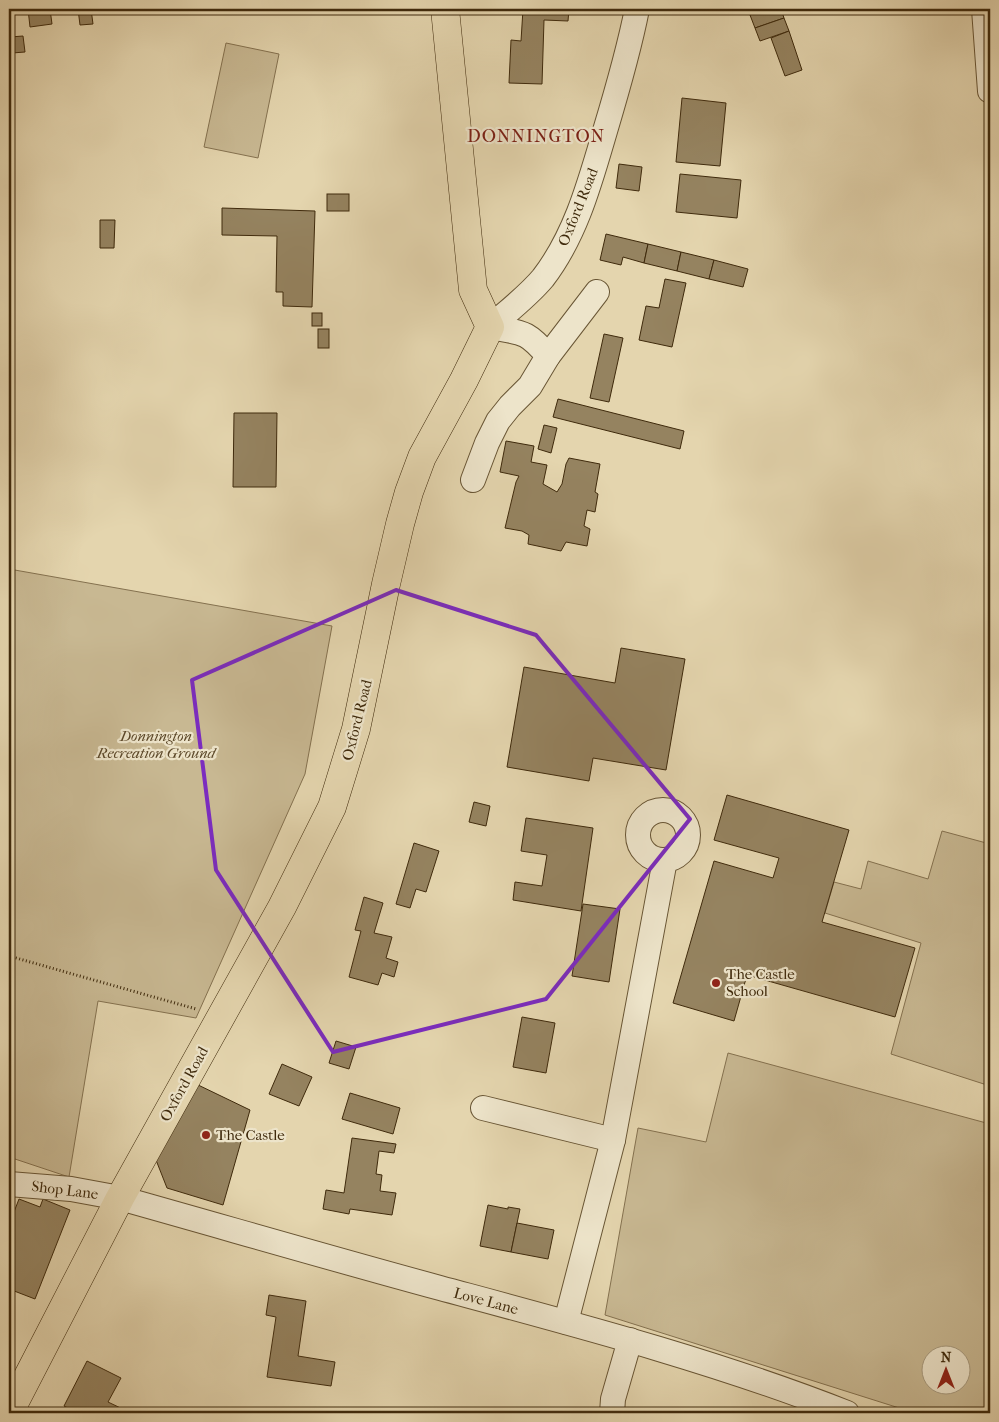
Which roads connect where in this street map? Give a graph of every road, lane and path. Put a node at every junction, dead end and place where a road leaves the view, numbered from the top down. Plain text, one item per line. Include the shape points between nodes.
1 (446, 9) edge
2 (637, 9) edge
3 (984, 9) edge
4 (990, 91) edge
5 (597, 292) dead end
6 (490, 327) junction
7 (548, 356) junction
8 (473, 480) dead end
9 (665, 860) dead end
10 (9, 956) edge
11 (222, 1016) junction
12 (483, 1108) dead end
13 (613, 1140) junction
14 (9, 1184) edge
15 (120, 1198) junction
16 (566, 1322) junction
17 (630, 1340) junction
18 (13, 1395) edge
19 (612, 1413) edge
20 (848, 1413) edge

1 - 6 main road via 473,290
2 - 6 street, Oxford Road via 614,102 589,187 574,225 542,279
3 - 4 street
5 - 7 street
6 - 7 street via 523,333
6 - 11 main road, Oxford Road via 422,458 409,492 356,729 332,807
7 - 8 street via 530,386 498,421
9 - 13 street
10 - 11 path
11 - 15 main road, Oxford Road
12 - 13 street
13 - 16 street
14 - 15 street, Shop Lane via 71,1189
15 - 16 street, Love Lane
15 - 18 main road, Oxford Road
16 - 17 street, Love Lane
17 - 19 street
17 - 20 street, Love Lane via 795,1392

